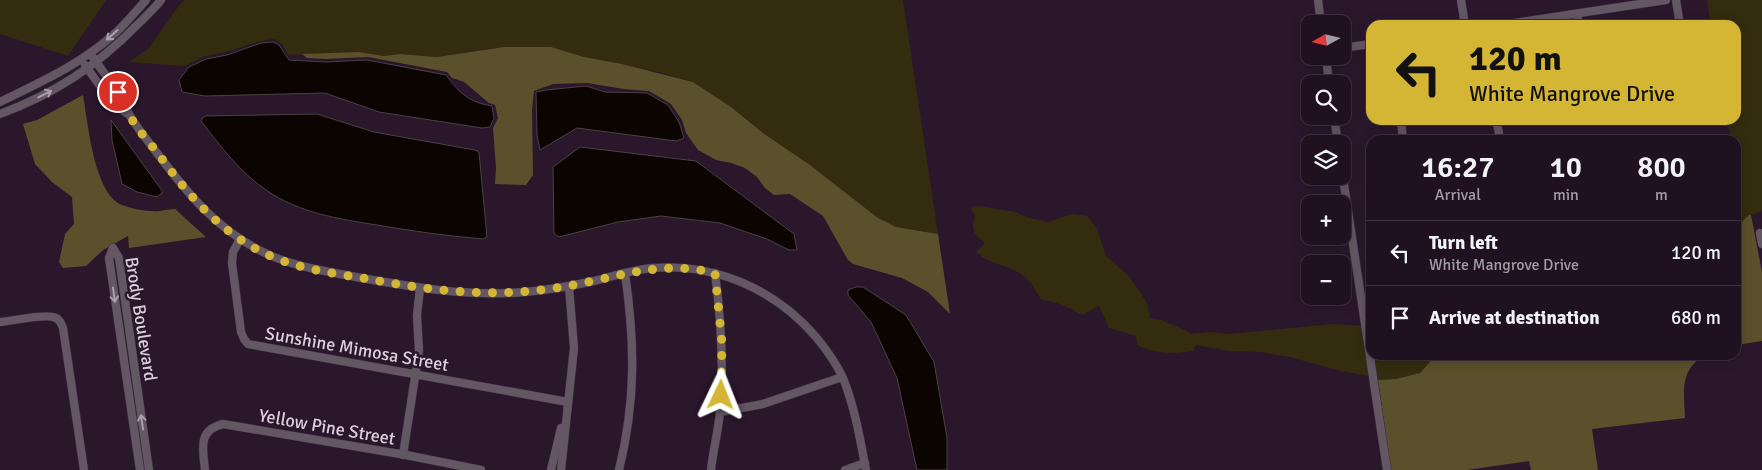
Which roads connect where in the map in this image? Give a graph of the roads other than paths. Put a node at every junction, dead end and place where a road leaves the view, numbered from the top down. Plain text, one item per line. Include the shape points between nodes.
1 (146, 0) edge
2 (161, 0) edge
3 (1318, 0) edge
4 (1461, 0) edge
5 (1666, 0) edge
6 (1676, 0) edge
7 (1577, 14) junction
8 (1320, 15) edge
9 (1464, 20) edge
10 (1536, 20) edge
11 (1578, 20) edge
12 (1679, 20) edge
13 (1366, 45) edge
14 (1351, 47) edge
15 (90, 54) junction
16 (81, 60) junction
17 (96, 62) junction
18 (87, 69) junction
19 (0, 102) edge
20 (0, 114) edge
21 (130, 116) junction
22 (1497, 125) edge
23 (1498, 133) dead end
24 (1344, 185) edge
25 (1760, 233) dead end
26 (240, 239) junction
27 (1762, 244) edge
28 (624, 273) junction
29 (715, 273) junction
30 (568, 287) junction
31 (420, 288) junction
32 (0, 322) edge
33 (1366, 330) edge
34 (1370, 360) edge
35 (415, 375) junction
36 (842, 377) junction
37 (568, 402) junction
38 (720, 412) junction
39 (403, 455) junction
40 (866, 467) edge
41 (84, 470) edge
42 (140, 470) edge
43 (149, 470) edge
44 (205, 470) edge
45 (481, 470) edge
46 (550, 470) edge
47 (561, 470) edge
48 (619, 470) edge
49 (711, 470) edge
50 (845, 470) edge
51 (1387, 470) edge

1 -> 15 street
2 - 17 street
3 - 8 street
4 - 9 street
5 - 7 street
6 - 12 street
7 - 10 street
7 - 11 street
13 - 14 street
15 - 16 street
15 - 17 street
16 - 18 street
16 - 19 street
17 - 18 street
17 - 21 street via 118,92
20 -> 18 street via 45,94
18 - 21 street via 110,100
21 - 26 street via 193,200
22 - 23 street
24 - 33 street
25 - 27 street
26 - 31 street via 266,254 303,267
26 - 35 street, Sunshine Mimosa Street via 233,252 232,268 241,332 248,344
28 - 29 street via 675,268
28 - 30 street
28 - 48 street via 633,364 628,425
29 - 36 street via 760,290 785,307 822,344
29 - 38 street via 722,343
30 - 31 street via 500,294
30 - 37 street via 574,348
31 - 35 street via 417,315 420,343
32 - 41 street via 53,316 59,320 63,328
34 - 51 street
35 - 37 street, Sunshine Mimosa Street
35 - 39 street
36 - 38 street via 763,404
36 - 40 street via 852,403
37 - 46 street
37 - 47 street
38 - 49 street
39 - 44 street, Yellow Pine Street via 228,425 206,428 202,446
39 - 45 street, Yellow Pine Street
40 - 50 street
43 -> 42 street, Brody Boulevard via 119,258 113,248 108,258

